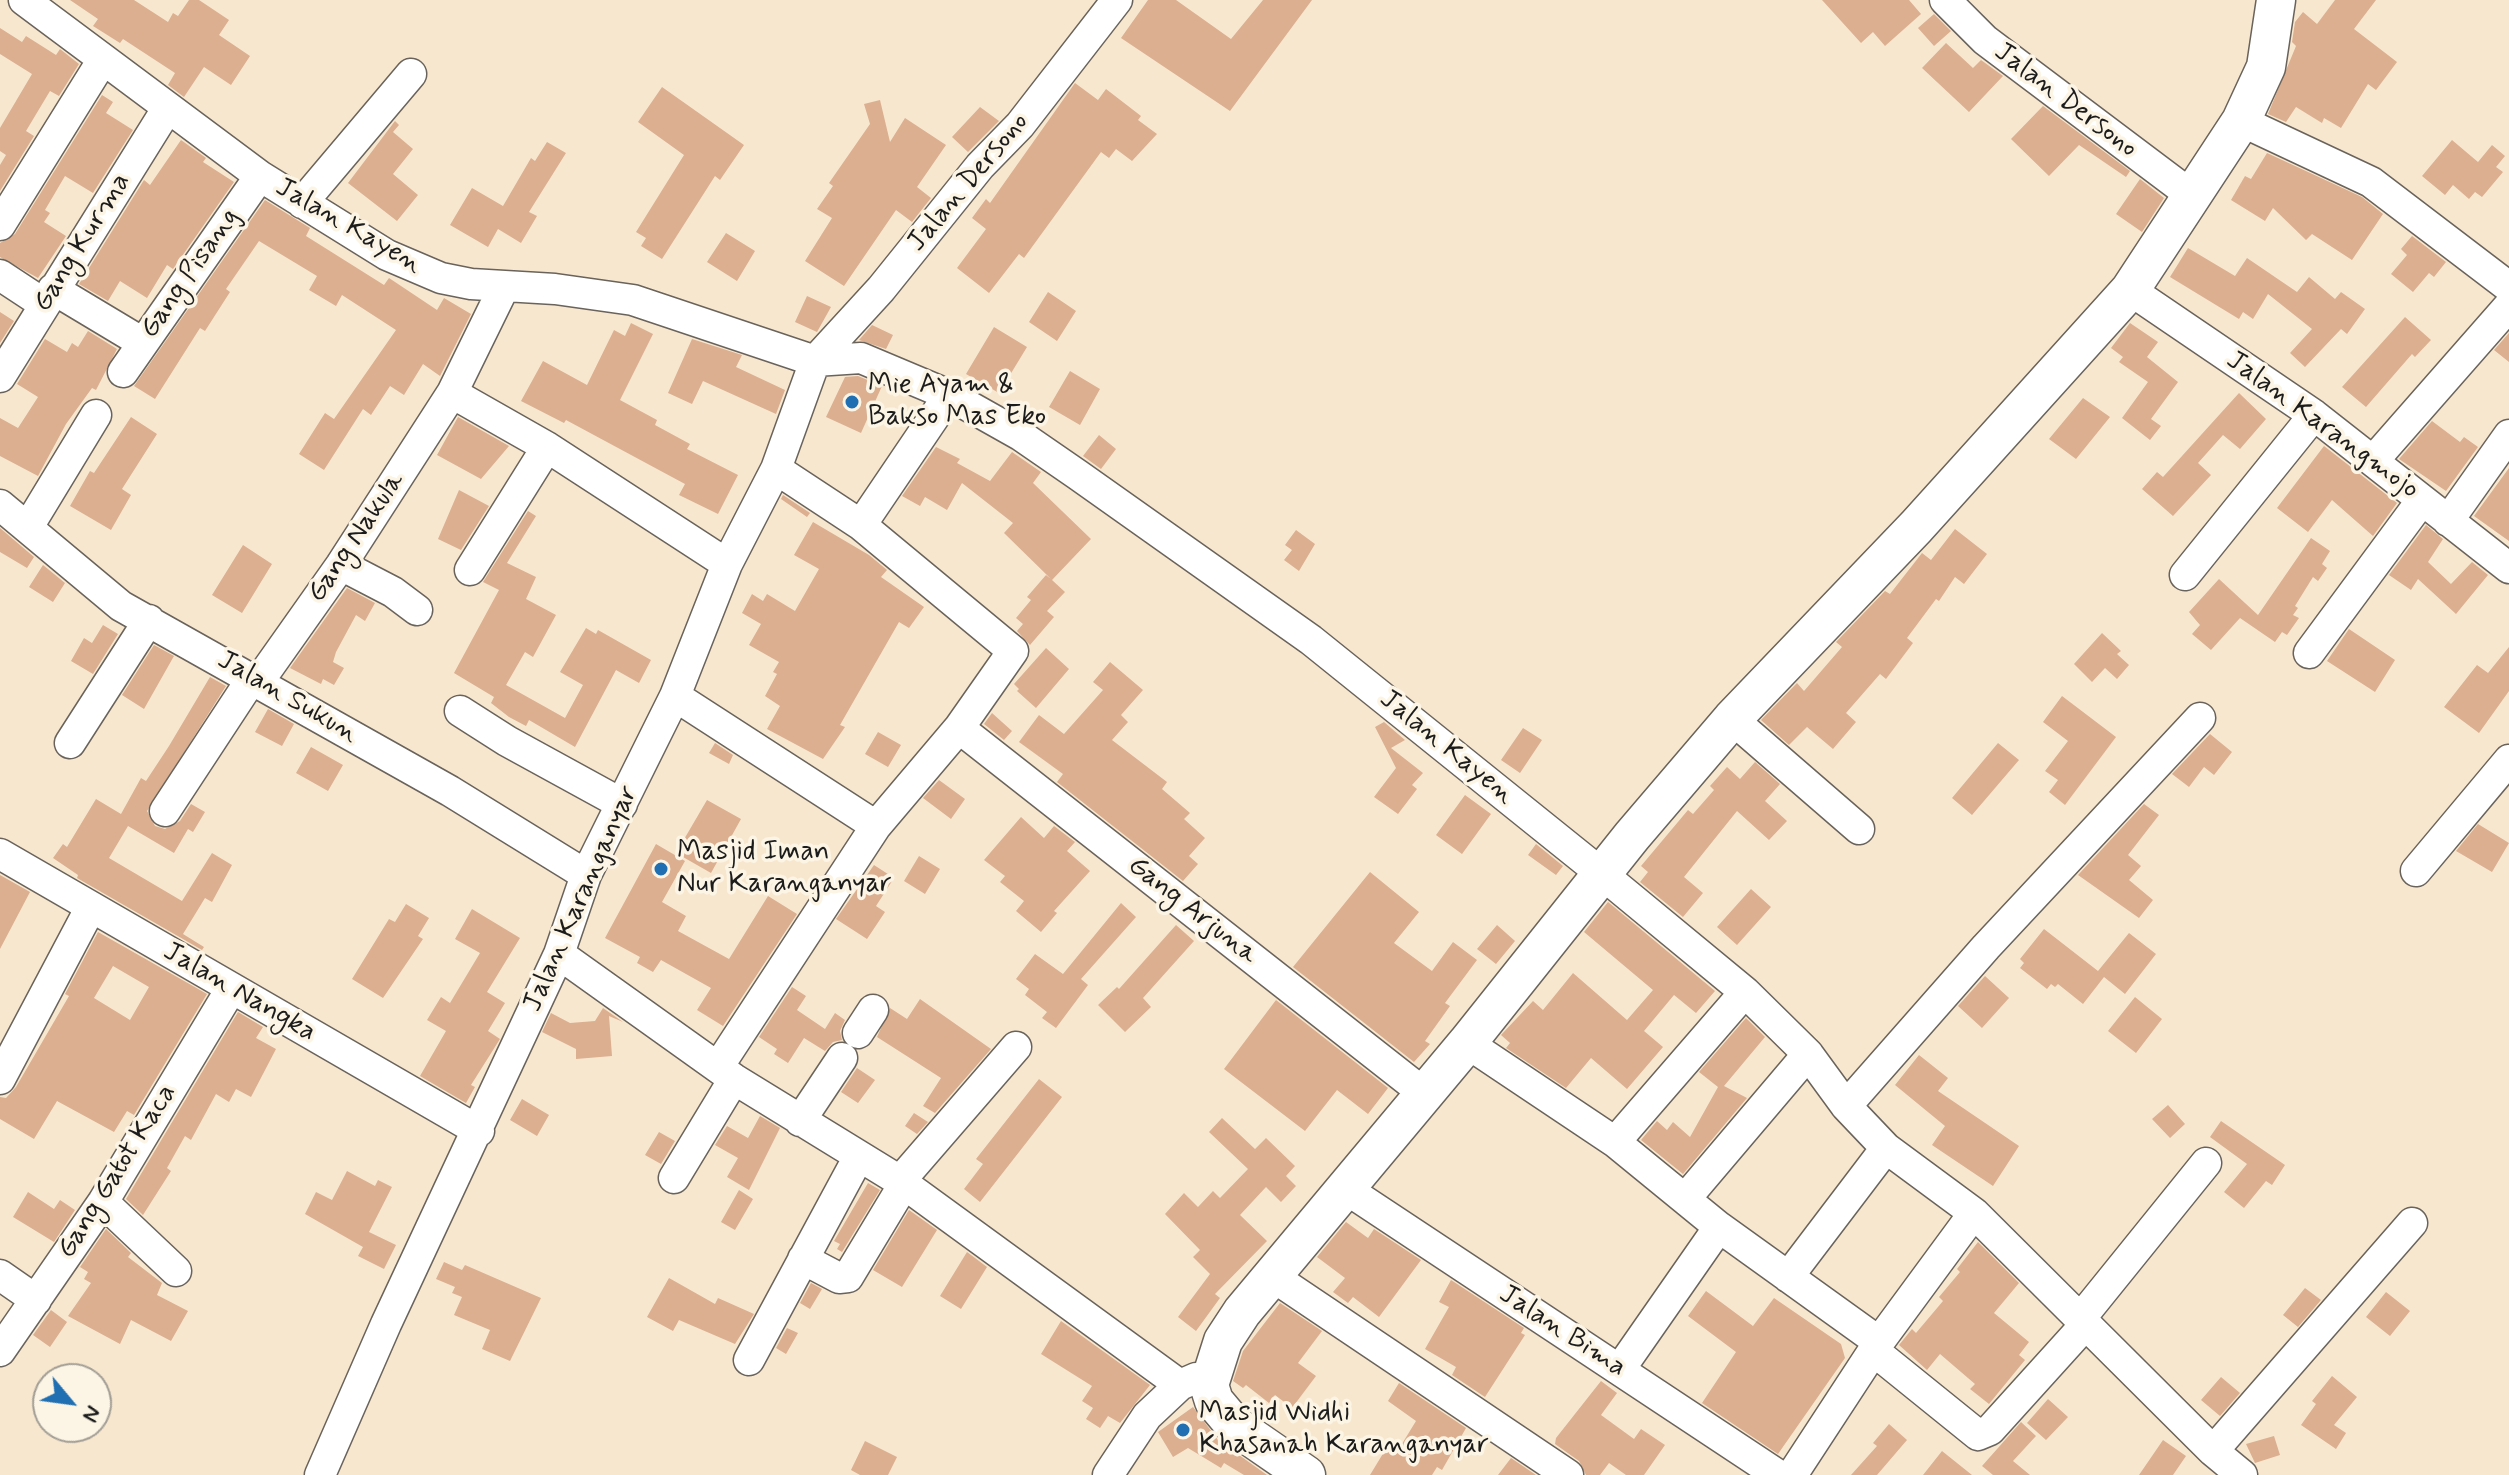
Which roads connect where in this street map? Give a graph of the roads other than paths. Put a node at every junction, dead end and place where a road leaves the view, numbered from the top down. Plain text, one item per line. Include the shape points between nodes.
1 (24, 0) edge
2 (1117, 0) edge
3 (1945, 0) edge
4 (2276, 0) edge
5 (102, 61) junction
6 (411, 74) dead end
7 (167, 109) junction
8 (2241, 121) junction
9 (260, 176) junction
10 (2191, 195) junction
11 (302, 203) junction
12 (0, 225) edge
13 (0, 275) edge
14 (504, 287) junction
15 (2509, 287) edge
16 (2130, 290) junction
17 (49, 297) junction
18 (2509, 306) edge
19 (143, 343) junction
20 (815, 361) junction
21 (123, 372) dead end
22 (0, 377) edge
23 (452, 393) junction
24 (949, 395) junction
25 (96, 415) dead end
26 (2314, 415) junction
27 (2509, 435) edge
28 (547, 447) junction
29 (2373, 461) junction
30 (776, 469) junction
31 (2422, 500) junction
32 (0, 505) edge
33 (2448, 521) junction
34 (861, 525) junction
35 (28, 527) junction
36 (727, 564) junction
37 (341, 565) junction
38 (2509, 568) edge
39 (470, 570) dead end
40 (2185, 575) dead end
41 (417, 610) dead end
42 (149, 620) junction
43 (2309, 653) dead end
44 (256, 679) junction
45 (675, 696) junction
46 (460, 711) dead end
47 (2200, 718) dead end
48 (1732, 719) junction
49 (959, 728) junction
50 (70, 743) dead end
51 (2509, 760) edge
52 (622, 804) junction
53 (165, 811) dead end
54 (876, 826) junction
55 (1859, 829) dead end
56 (0, 854) edge
57 (2416, 871) dead end
58 (1602, 874) junction
59 (586, 875) junction
60 (91, 907) junction
61 (559, 954) junction
62 (231, 989) junction
63 (1745, 992) junction
64 (1467, 1043) junction
65 (1016, 1047) dead end
66 (1808, 1054) junction
67 (842, 1058) dead end
68 (726, 1073) junction
69 (0, 1079) edge
70 (1425, 1094) junction
71 (1846, 1106) junction
72 (800, 1121) junction
73 (479, 1131) junction
74 (1615, 1142) junction
75 (1886, 1148) junction
76 (858, 1158) junction
77 (2206, 1163) dead end
78 (674, 1178) dead end
79 (902, 1183) junction
80 (1346, 1189) junction
81 (1685, 1199) junction
82 (103, 1202) junction
83 (1974, 1213) junction
84 (2412, 1223) dead end
85 (1719, 1227) junction
86 (803, 1259) junction
87 (176, 1271) dead end
88 (0, 1275) edge
89 (1272, 1276) junction
90 (1788, 1277) junction
91 (36, 1300) junction
92 (2082, 1322) junction
93 (1877, 1347) junction
94 (0, 1351) edge
95 (749, 1360) dead end
96 (1620, 1369) junction
97 (1196, 1378) junction
98 (2213, 1451) junction
99 (320, 1475) edge
100 (1108, 1475) edge
101 (1306, 1475) edge
102 (1568, 1475) edge
103 (1778, 1475) edge
104 (1792, 1475) edge
105 (2242, 1475) edge

1 - 5 street, Jalan Kayen
2 - 20 street, Jalan Dersono via 1020,125
3 - 10 street, Jalan Dersono via 1985,40
4 - 8 main road via 2266,67
5 - 7 street, Jalan Kayen
5 - 12 street
6 - 11 street
7 - 9 street, Jalan Kayen
7 - 17 street, Gang Kurma
8 - 10 main road
8 - 15 street via 2371,182
9 - 11 street, Jalan Kayen
9 - 19 street, Gang Pisang
10 - 16 main road
11 - 14 street, Jalan Kayen via 418,269 441,278
13 - 17 street
14 - 20 street, Jalan Kayen via 633,300
14 - 23 street, Gang Nakula
16 - 26 street, Jalan Karangmojo
16 - 48 main road via 1916,527
17 - 19 street
17 - 22 street, Gang Kurma
18 - 29 street
19 - 21 street, Gang Pisang
20 - 24 street, Jalan Kayen via 861,358
20 - 30 street, Jalan Karanganyar
23 - 28 street
23 - 37 street, Gang Nakula
24 - 34 street
24 - 58 street, Jalan Kayen via 1020,435 1311,640
25 - 35 street
26 - 29 street, Jalan Karangmojo
26 - 40 street
27 - 33 street
28 - 36 street
28 - 39 street
29 - 31 street, Jalan Karangmojo
30 - 34 street
30 - 36 street, Jalan Karanganyar
31 - 33 street, Jalan Karangmojo
31 - 43 street
32 - 35 street, Jalan Sukun
33 - 38 street, Jalan Karangmojo
34 - 49 street via 1013,651
35 - 42 street, Jalan Sukun via 100,590
36 - 45 street, Jalan Karanganyar
37 - 41 street
37 - 44 street, Gang Nakula
42 - 44 street, Jalan Sukun
42 - 50 street
44 - 53 street, Gang Nakula
44 - 59 street, Jalan Sukun
45 - 52 street, Jalan Karanganyar
45 - 54 street
46 - 52 street
47 - 71 street
48 - 55 street
48 - 58 main road
49 - 54 street
49 - 70 street, Gang Arjuna
51 - 57 street
52 - 59 street, Jalan Karanganyar
54 - 68 street
56 - 60 street, Jalan Nangka
58 - 63 street, Jalan Kayen
58 - 64 main road
59 - 61 street, Jalan Karanganyar
60 - 62 street, Jalan Nangka
60 - 69 street
61 - 68 street
61 - 73 street, Jalan Karanganyar
62 - 73 street, Jalan Nangka
62 - 82 street, Gang Gatot Kaca
63 - 66 street, Jalan Kayen
63 - 74 street
64 - 70 main road
64 - 74 street
65 - 79 street
66 - 71 street, Jalan Kayen
66 - 81 street
67 - 72 street
68 - 72 street
68 - 78 street
70 - 80 main road
71 - 75 street, Jalan Kayen
72 - 76 street
73 - 99 street, Jalan Karanganyar
74 - 81 street
75 - 83 street, Jalan Kayen
75 - 90 street
76 - 79 street
76 - 86 street
77 - 92 street
79 - 86 street via 848,1277 839,1278
79 - 97 street
80 - 89 main road
80 - 96 street, Jalan Bima
81 - 85 street
82 - 87 street
82 - 91 street, Gang Gatot Kaca
83 - 92 street, Jalan Kayen
83 - 93 street
84 - 98 street
85 - 90 street
85 - 96 street
86 - 95 street
88 - 91 street
89 - 97 main road
89 - 102 street
90 - 93 street
91 - 94 street, Gang Gatot Kaca
92 - 93 street via 1990,1430 1978,1435
92 - 98 street, Jalan Kayen
93 - 104 street
96 - 103 street, Jalan Bima
97 - 100 street via 1147,1416
97 - 101 main road via 1209,1385 1214,1401 1235,1426
98 - 105 street, Jalan Kayen

